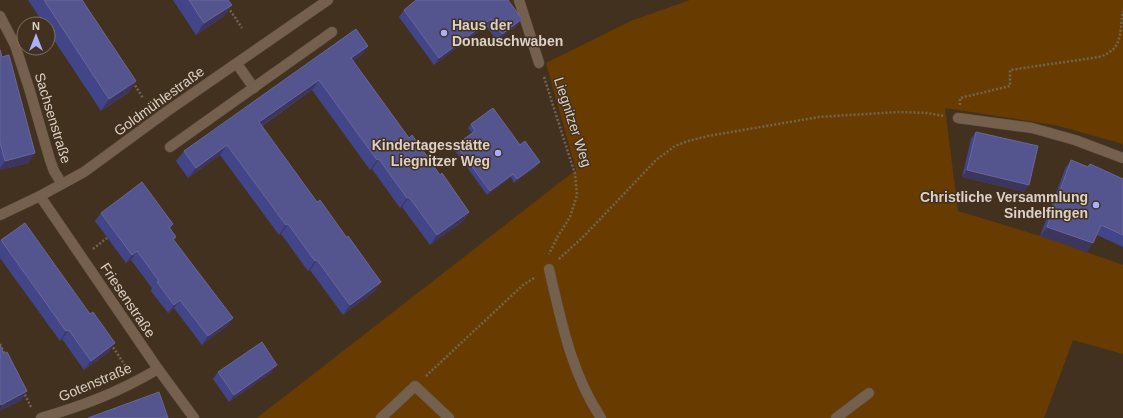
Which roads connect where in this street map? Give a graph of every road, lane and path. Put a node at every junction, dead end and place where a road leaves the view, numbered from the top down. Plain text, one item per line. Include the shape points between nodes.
1 (328, 0) edge
2 (519, 0) edge
3 (227, 6) edge
4 (1123, 11) edge
5 (0, 16) edge
6 (242, 28) dead end
7 (332, 32) dead end
8 (1123, 42) edge
9 (1118, 50) dead end
10 (539, 63) joint
11 (237, 64) junction
12 (130, 79) edge
13 (254, 88) junction
14 (144, 98) dead end
15 (960, 98) dead end
16 (958, 118) joint
17 (170, 147) dead end
18 (1123, 158) edge
19 (62, 184) junction
20 (40, 196) junction
21 (0, 214) edge
22 (550, 250) dead end
23 (549, 268) junction
24 (110, 342) edge
25 (0, 344) edge
26 (7, 359) edge
27 (158, 369) junction
28 (136, 382) junction
29 (415, 386) junction
30 (22, 389) edge
31 (869, 393) dead end
32 (28, 400) dead end
33 (42, 418) edge
34 (194, 418) edge
35 (381, 418) edge
36 (449, 418) edge
37 (601, 418) edge
38 (836, 418) edge

1 - 11 street, Goldmühlestraße
2 - 10 street, Liegnitzer Weg
3 - 6 path
4 - 8 path
5 - 19 street, Sachsenstraße via 15,45 54,172
7 - 13 street
9 - 15 path via 1099,57 1010,70 1010,86
10 - 22 path, Liegnitzer Weg via 575,174 577,195 570,217
11 - 13 street
11 - 19 street, Goldmühlestraße via 84,172
12 - 14 path
13 - 17 street
16 - 18 street via 1032,128 1075,140
16 - 23 path via 899,112 819,117 688,141 675,146 656,160
19 - 20 street, Goldmühlestraße
20 - 21 street, Goldmühlestraße
20 - 27 street, Friesenstraße
23 - 29 path via 523,285
23 - 37 street via 576,372
24 - 28 path
25 - 26 path
27 - 28 street, Gotenstraße
27 - 34 street, Friesenstraße
28 - 33 street, Gotenstraße via 85,405
29 - 35 street
29 - 36 street
30 - 32 path
31 - 38 street

